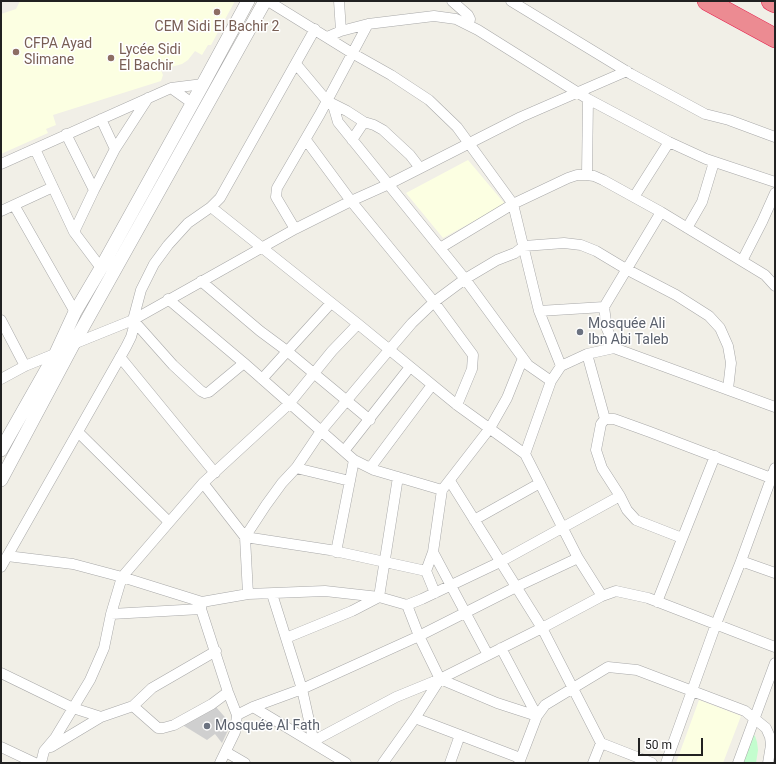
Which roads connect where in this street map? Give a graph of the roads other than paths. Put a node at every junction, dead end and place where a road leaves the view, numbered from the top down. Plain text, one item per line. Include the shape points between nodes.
1 (248, 1) edge
2 (266, 1) edge
3 (339, 1) edge
4 (452, 1) edge
5 (512, 1) edge
6 (707, 1) edge
7 (771, 1) edge
8 (775, 3) edge
9 (368, 24) junction
10 (469, 25) junction
11 (315, 29) junction
12 (341, 31) junction
13 (327, 37) junction
14 (774, 38) edge
15 (352, 53) junction
16 (296, 64) junction
17 (627, 71) junction
18 (204, 84) junction
19 (171, 88) junction
20 (579, 92) junction
21 (148, 98) junction
22 (588, 99) junction
23 (192, 103) junction
24 (330, 103) junction
25 (101, 120) junction
26 (364, 122) junction
27 (66, 134) junction
28 (775, 137) edge
29 (306, 140) junction
30 (352, 140) junction
31 (669, 142) junction
32 (469, 144) junction
33 (35, 149) junction
34 (115, 149) junction
35 (714, 162) junction
36 (1, 164) edge
37 (420, 168) junction
38 (587, 175) junction
39 (775, 182) edge
40 (389, 184) junction
41 (53, 187) junction
42 (94, 190) junction
43 (775, 193) edge
44 (634, 197) junction
45 (351, 201) junction
46 (513, 204) junction
47 (14, 205) junction
48 (211, 207) junction
49 (1, 211) edge
50 (661, 212) junction
51 (687, 228) junction
52 (295, 229) junction
53 (74, 232) junction
54 (524, 246) junction
55 (263, 247) junction
56 (440, 248) junction
57 (742, 261) junction
58 (101, 268) junction
59 (626, 269) junction
60 (465, 279) junction
61 (201, 281) junction
62 (775, 286) edge
63 (168, 299) junction
64 (434, 302) junction
65 (331, 303) junction
66 (604, 307) junction
67 (539, 311) junction
68 (75, 312) junction
69 (1, 320) edge
70 (134, 321) junction
71 (358, 324) junction
72 (74, 343) junction
73 (614, 348) junction
74 (389, 350) junction
75 (287, 351) junction
76 (56, 353) junction
77 (587, 354) junction
78 (120, 357) junction
79 (523, 358) junction
80 (244, 363) junction
81 (25, 366) junction
82 (561, 366) junction
83 (410, 367) junction
84 (314, 374) junction
85 (1, 379) edge
86 (262, 379) junction
87 (551, 381) junction
88 (432, 385) junction
89 (728, 389) junction
90 (346, 401) junction
91 (289, 404) junction
92 (457, 405) junction
93 (775, 408) edge
94 (605, 419) junction
95 (370, 420) junction
96 (490, 428) junction
97 (321, 431) junction
98 (78, 432) junction
99 (1, 450) edge
100 (344, 451) junction
101 (525, 454) junction
102 (714, 456) junction
103 (354, 460) junction
104 (296, 468) junction
105 (370, 468) junction
106 (775, 468) edge
107 (214, 473) junction
108 (398, 477) junction
109 (771, 478) junction
110 (1, 480) edge
111 (350, 481) junction
112 (450, 481) junction
113 (203, 483) junction
114 (540, 483) junction
115 (442, 490) junction
116 (620, 496) junction
117 (474, 520) junction
118 (169, 522) junction
119 (563, 528) junction
120 (245, 537) junction
121 (682, 538) junction
122 (336, 552) junction
123 (432, 552) junction
124 (7, 556) junction
125 (578, 558) junction
126 (741, 561) junction
127 (384, 562) junction
128 (500, 562) junction
129 (1, 567) edge
130 (426, 571) junction
131 (775, 573) edge
132 (122, 577) junction
133 (451, 585) junction
134 (516, 587) junction
135 (435, 593) junction
136 (248, 594) junction
137 (272, 594) junction
138 (602, 596) junction
139 (379, 597) junction
140 (657, 602) junction
141 (202, 605) junction
142 (407, 605) junction
143 (465, 612) junction
144 (111, 614) junction
145 (716, 624) junction
146 (542, 628) junction
147 (419, 636) junction
148 (286, 638) junction
149 (775, 647) edge
150 (501, 648) junction
151 (216, 651) junction
152 (488, 655) junction
153 (775, 663) edge
154 (1, 672) edge
155 (440, 679) junction
156 (302, 689) junction
157 (572, 689) junction
158 (692, 691) junction
159 (228, 692) junction
160 (133, 706) junction
161 (253, 707) junction
162 (73, 708) junction
163 (238, 715) junction
164 (537, 716) junction
165 (101, 717) junction
166 (415, 718) junction
167 (754, 718) junction
168 (460, 736) junction
169 (314, 742) junction
170 (601, 743) junction
171 (1, 747) edge
172 (44, 751) junction
173 (226, 752) junction
174 (519, 761) edge
175 (770, 761) edge
176 (35, 763) edge
177 (41, 763) edge
178 (220, 763) edge
179 (245, 763) edge
180 (346, 763) edge
181 (383, 763) edge
182 (450, 763) edge
183 (593, 763) edge
184 (652, 763) edge
185 (666, 763) edge
186 (738, 763) edge

1 - 18 street
2 - 11 street
2 - 72 street
3 - 12 street
4 - 10 street via 468,15
5 - 17 street
6 - 14 highway
7 - 8 highway
9 - 10 street via 434,16 456,19
9 - 12 street
9 - 15 street
10 - 20 street
11 - 13 street
11 - 16 street
12 - 13 street
13 - 15 street
15 - 24 street
15 - 32 street via 429,100 457,127
16 - 24 street
16 - 48 street via 225,191
17 - 20 street
17 - 28 street via 705,114
18 - 19 street
18 - 23 street
19 - 21 street
19 - 23 street
20 - 22 street
20 - 32 street via 521,117
21 - 25 street
21 - 34 street
22 - 31 street
22 - 38 street
23 - 58 street
24 - 26 street
24 - 29 street
24 - 30 street via 338,122
25 - 27 street
25 - 34 street
26 - 30 street
26 - 37 street via 383,130
27 - 33 street
27 - 42 street
29 - 45 street
29 - 52 street via 278,188 276,197
30 - 40 street
31 - 35 street
31 - 44 street
32 - 37 street
32 - 46 street
33 - 36 street
33 - 41 street
34 - 42 street
35 - 39 street
35 - 51 street via 702,202
37 - 40 street
38 - 44 street via 603,180
38 - 46 street via 568,178
40 - 45 street
40 - 56 street
41 - 47 street
41 - 53 street
42 - 53 street
43 - 57 street
44 - 50 street
45 - 52 street
45 - 64 street
46 - 54 street
46 - 56 street
47 - 49 street
47 - 68 street
48 - 55 street
48 - 70 street via 188,223 154,264 141,290
50 - 51 street
50 - 59 street
51 - 57 street
52 - 55 street
53 - 58 street
54 - 59 street via 580,245 596,251
54 - 60 street via 516,253 497,260
54 - 67 street
55 - 61 street
55 - 65 street
56 - 60 street
57 - 62 street via 765,275
58 - 68 street
59 - 66 street
59 - 89 street via 676,295 715,320 728,346 731,364
60 - 64 street
60 - 79 street
61 - 63 street
61 - 75 street
63 - 70 street
63 - 80 street
64 - 74 street
64 - 92 street via 473,355 472,369
65 - 71 street
65 - 75 street
66 - 67 street
66 - 73 street via 607,329
67 - 82 street
68 - 76 street
69 - 81 street
70 - 72 street
70 - 78 street via 131,337
70 - 80 street via 173,365 205,393
71 - 74 street
71 - 84 street
72 - 76 street
72 - 110 street
73 - 77 street
73 - 89 street
74 - 83 street
74 - 90 street
75 - 84 street
75 - 86 street
76 - 81 street
76 - 99 street
77 - 82 street
77 - 94 street
78 - 98 street
78 - 107 street
79 - 87 street
79 - 96 street via 507,398
80 - 86 street
81 - 85 street
82 - 87 street
83 - 88 street
83 - 95 street
84 - 90 street
84 - 91 street
86 - 91 street
87 - 101 street
88 - 92 street
88 - 105 street
89 - 93 street
90 - 95 street
90 - 97 street
91 - 97 street
91 - 107 street
92 - 96 street
94 - 102 street via 614,419
94 - 116 street via 601,424 596,450 602,468
95 - 100 street
96 - 101 street
96 - 112 street
97 - 100 street
97 - 104 street
98 - 118 street
98 - 124 street
100 - 103 street
101 - 114 street
102 - 109 street
102 - 121 street
103 - 105 street
103 - 111 street
104 - 111 street
104 - 120 street via 282,483
105 - 108 street
106 - 109 street
107 - 113 street
108 - 115 street
108 - 127 street
109 - 126 street
111 - 122 street
112 - 115 street
112 - 117 street
113 - 118 street
113 - 120 street
114 - 117 street
114 - 119 street
115 - 123 street
116 - 119 street
116 - 121 street via 626,510 636,520
117 - 128 street
118 - 132 street
119 - 125 street
119 - 128 street
120 - 122 street
120 - 136 street
121 - 140 street
122 - 127 street
123 - 130 street
123 - 133 street
124 - 129 street
124 - 132 street via 73,564
125 - 134 street
125 - 138 street
126 - 131 street
126 - 145 street
127 - 130 street
127 - 139 street
128 - 133 street
128 - 134 street
130 - 135 street
132 - 141 street
132 - 144 street
133 - 135 street
133 - 143 street
134 - 143 street
134 - 146 street
135 - 142 street
136 - 137 street
136 - 141 street
137 - 139 street via 325,591
137 - 148 street
138 - 140 street via 616,591
138 - 146 street
139 - 142 street
139 - 148 street
140 - 145 street
141 - 144 street
141 - 151 street
142 - 147 street
143 - 147 street
143 - 152 street
144 - 162 street via 104,648 90,680
145 - 149 street
145 - 158 street
146 - 150 street
146 - 157 street
147 - 155 street
147 - 156 street
148 - 156 street
150 - 152 street
150 - 164 street
151 - 159 street
151 - 160 street via 152,688
152 - 155 street
153 - 167 street
154 - 162 street
155 - 164 street
155 - 166 street
155 - 169 street via 396,697
156 - 161 street
156 - 169 street
157 - 158 street via 608,667 637,670
157 - 164 street via 545,705
157 - 170 street
158 - 167 street via 745,711
158 - 185 street
159 - 160 street via 174,726 163,728 158,728
159 - 163 street
160 - 165 street
161 - 163 street
161 - 169 street
162 - 165 street
162 - 172 street
163 - 173 street via 235,732
164 - 174 street
165 - 172 street
166 - 168 street
166 - 181 street
167 - 175 street via 766,728 770,737
167 - 186 street
168 - 174 street
168 - 182 street
169 - 180 street
170 - 183 street
170 - 184 street
171 - 176 street
172 - 177 street
173 - 178 street
173 - 179 street

